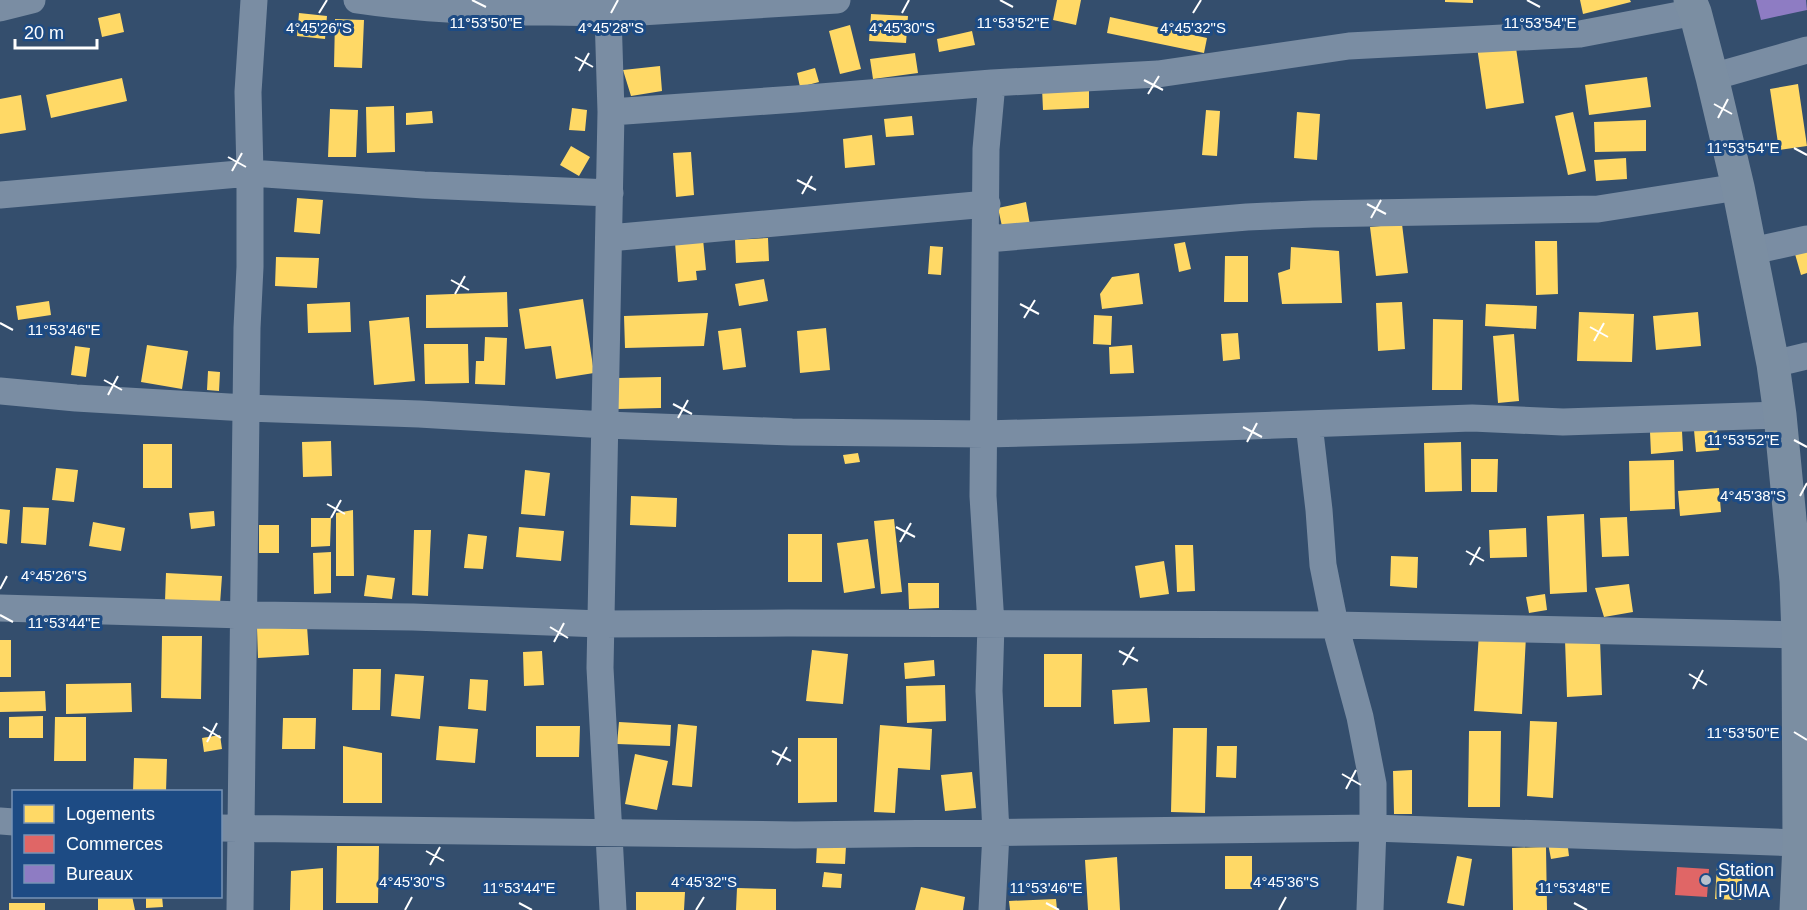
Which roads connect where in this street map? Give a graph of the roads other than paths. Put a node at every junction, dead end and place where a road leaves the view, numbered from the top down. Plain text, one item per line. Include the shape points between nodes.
1 (32, 0) edge
2 (254, 0) edge
3 (357, 0) edge
4 (837, 0) edge
5 (1693, 6) edge
6 (609, 7) edge
7 (0, 8) edge
8 (1807, 50) edge
9 (1712, 77) junction
10 (992, 83) junction
11 (611, 112) junction
12 (250, 173) junction
13 (1738, 187) junction
14 (610, 193) junction
15 (0, 195) edge
16 (987, 204) junction
17 (609, 238) junction
18 (987, 239) junction
19 (1807, 239) edge
20 (1752, 251) junction
21 (1807, 356) edge
22 (1773, 364) junction
23 (0, 391) edge
24 (246, 408) junction
25 (1780, 415) junction
26 (1310, 424) junction
27 (606, 425) junction
28 (985, 434) junction
29 (0, 608) edge
30 (244, 615) junction
31 (601, 624) junction
32 (991, 624) junction
33 (1335, 625) junction
34 (1803, 635) edge
35 (231, 828) edge
36 (1373, 828) junction
37 (609, 832) junction
38 (996, 833) junction
39 (1799, 843) junction
40 (1800, 892) edge
41 (240, 910) edge
42 (613, 910) edge
43 (992, 910) edge
44 (1370, 910) edge

1 - 7 street
2 - 12 street via 248,92
3 - 6 street via 400,6
4 - 6 street
5 - 9 highway
5 - 10 street via 1581,34 1349,46 1158,74
6 - 11 street
8 - 9 street
9 - 13 highway
10 - 11 street
10 - 16 street via 986,149
11 - 14 street
12 - 14 street
12 - 15 street
12 - 24 street
13 - 18 street via 1598,209 1258,216
13 - 20 highway
14 - 17 street
16 - 17 street
16 - 18 street
17 - 27 street
18 - 28 street
19 - 20 street
20 - 22 highway
21 - 22 street
22 - 25 highway
23 - 24 street
24 - 27 street
24 - 30 street
25 - 26 street
25 - 34 highway
26 - 28 street
26 - 33 street via 1323,565
27 - 28 street
27 - 31 street
28 - 32 street via 984,532
29 - 30 street
30 - 31 street
30 - 35 street
31 - 32 street
31 - 37 street
32 - 33 street
32 - 38 street via 989,690
33 - 34 street
33 - 36 street via 1373,784
34 - 39 highway
35 - 37 street
35 - 41 street
36 - 38 street
36 - 39 street
36 - 44 street
37 - 38 street
37 - 42 street
38 - 43 street
39 - 40 highway

